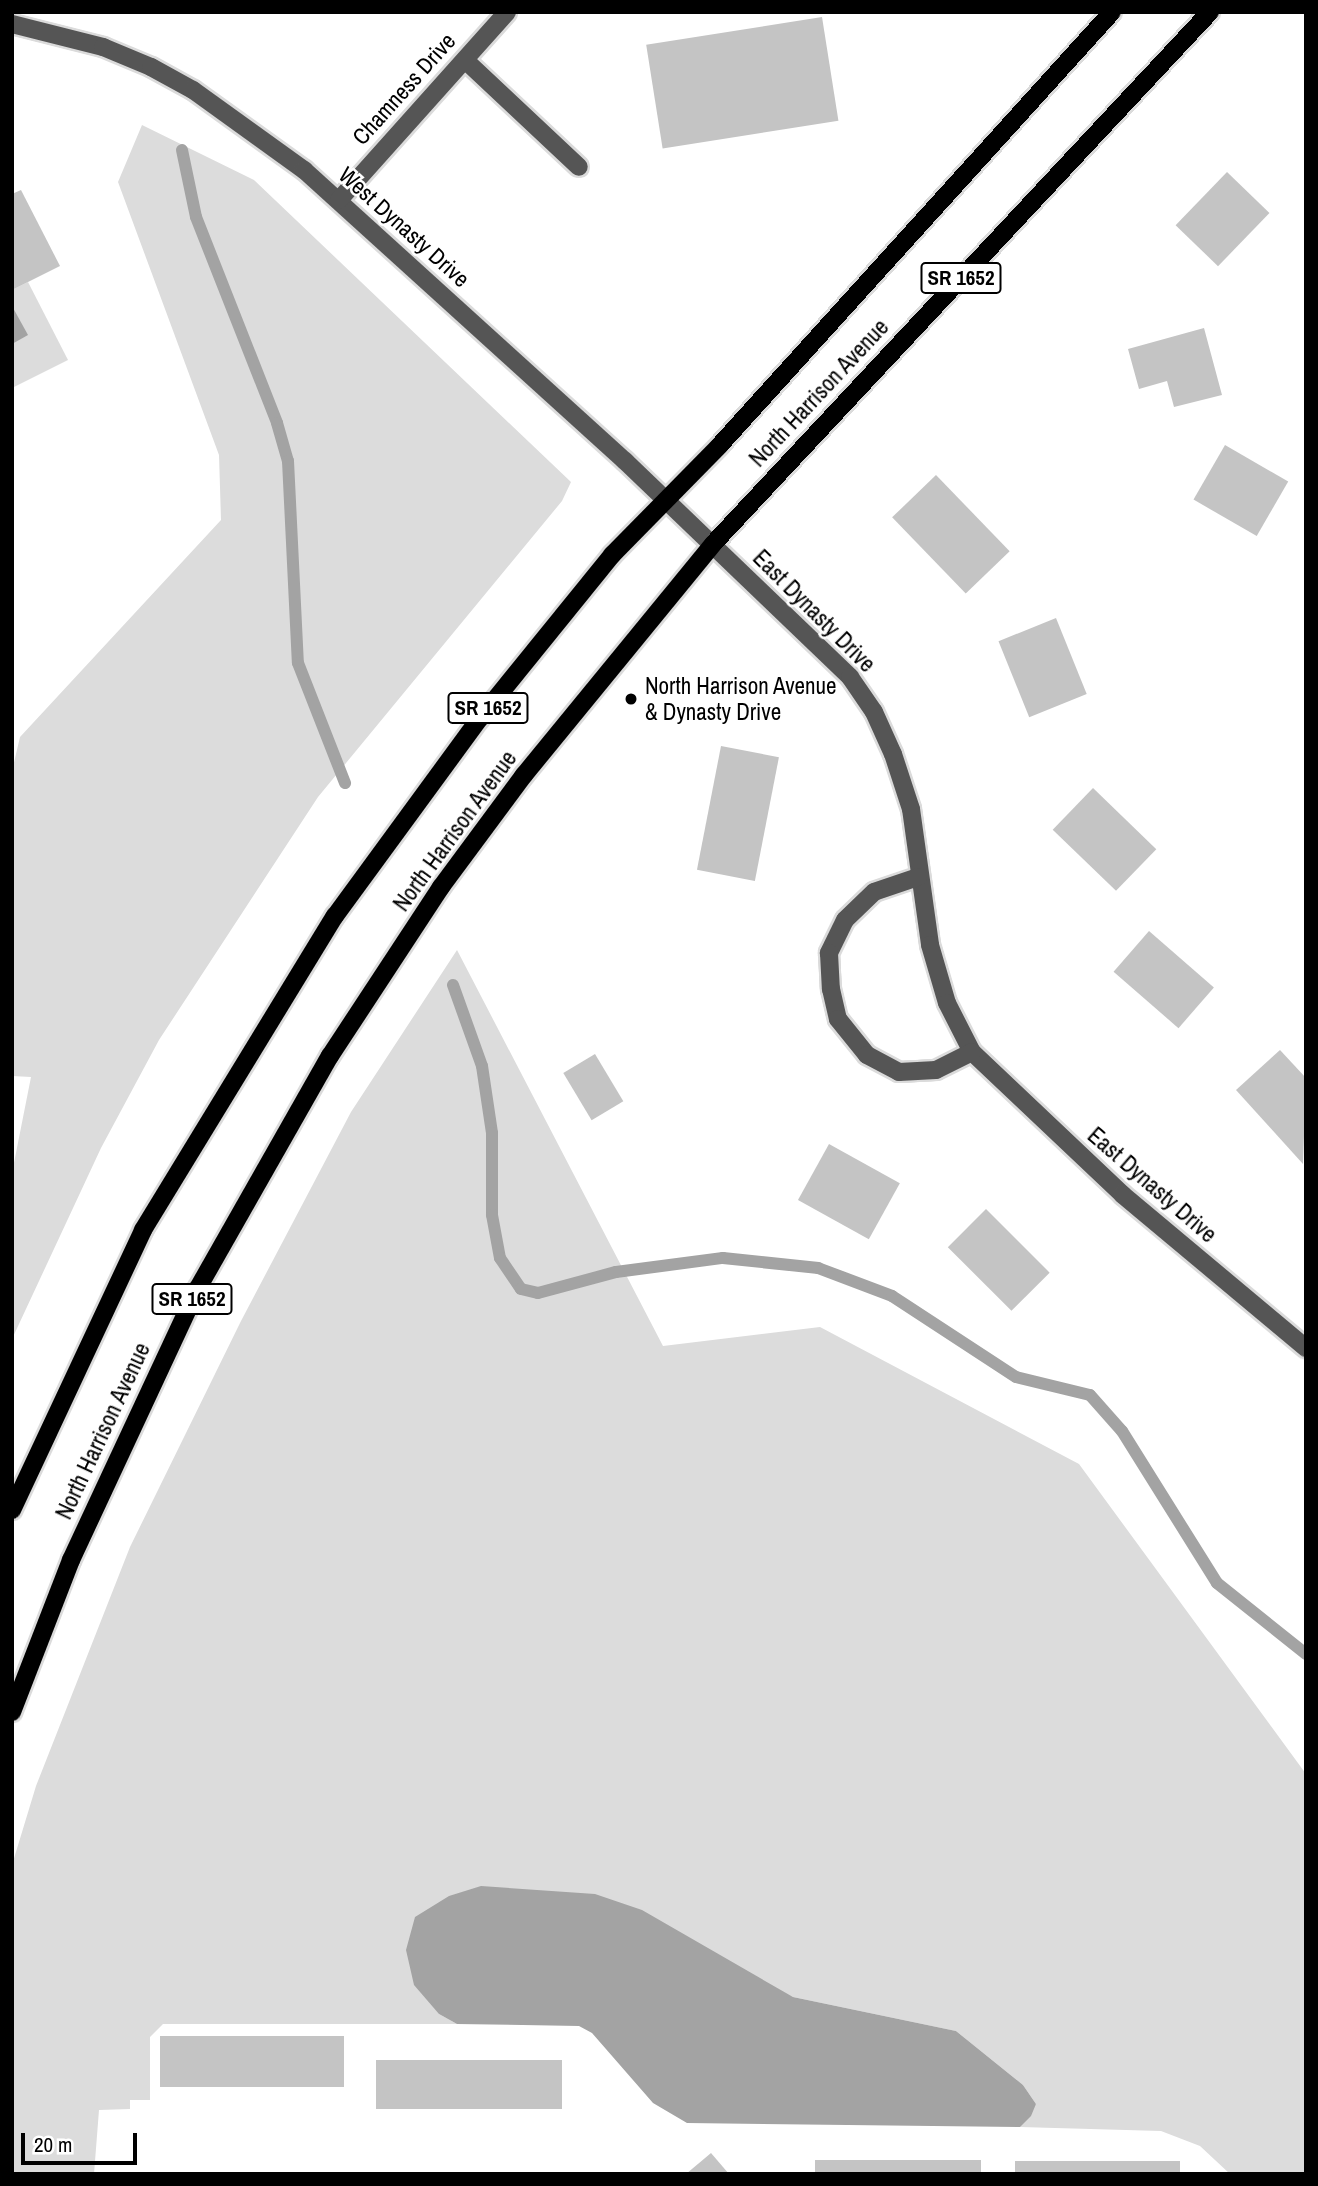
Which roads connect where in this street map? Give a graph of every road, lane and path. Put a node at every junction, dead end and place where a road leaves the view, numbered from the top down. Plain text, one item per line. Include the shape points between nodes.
1 (507, 12) edge
2 (1112, 12) edge
3 (1210, 12) edge
4 (12, 24) edge
5 (464, 60) junction
6 (579, 167) dead end
7 (339, 200) junction
8 (665, 499) junction
9 (713, 544) junction
10 (918, 877) junction
11 (972, 1052) junction
12 (1306, 1348) edge
13 (12, 1510) edge
14 (12, 1712) edge

1 - 5 street, Chamness Drive
2 - 8 main road, North Harrison Avenue / SR 1652 via 719,446
3 - 9 main road, North Harrison Avenue / SR 1652
4 - 7 street, West Dynasty Drive via 103,47 151,67 243,124
5 - 6 street
5 - 7 street, Chamness Drive
7 - 8 street, West Dynasty Drive
8 - 9 street, West Dynasty Drive
8 - 13 main road, North Harrison Avenue / SR 1652 via 612,555 480,718 335,916 143,1230
9 - 10 street, East Dynasty Drive via 850,677 874,712 911,809
9 - 14 main road, North Harrison Avenue / SR 1652 via 524,775 441,887 330,1056 198,1288 143,1398 71,1560
10 - 11 street, East Dynasty Drive via 930,945 947,1003
10 - 11 street via 874,892 845,920 830,953 838,1019 867,1055 899,1072 936,1070
11 - 12 street, East Dynasty Drive via 1123,1195

